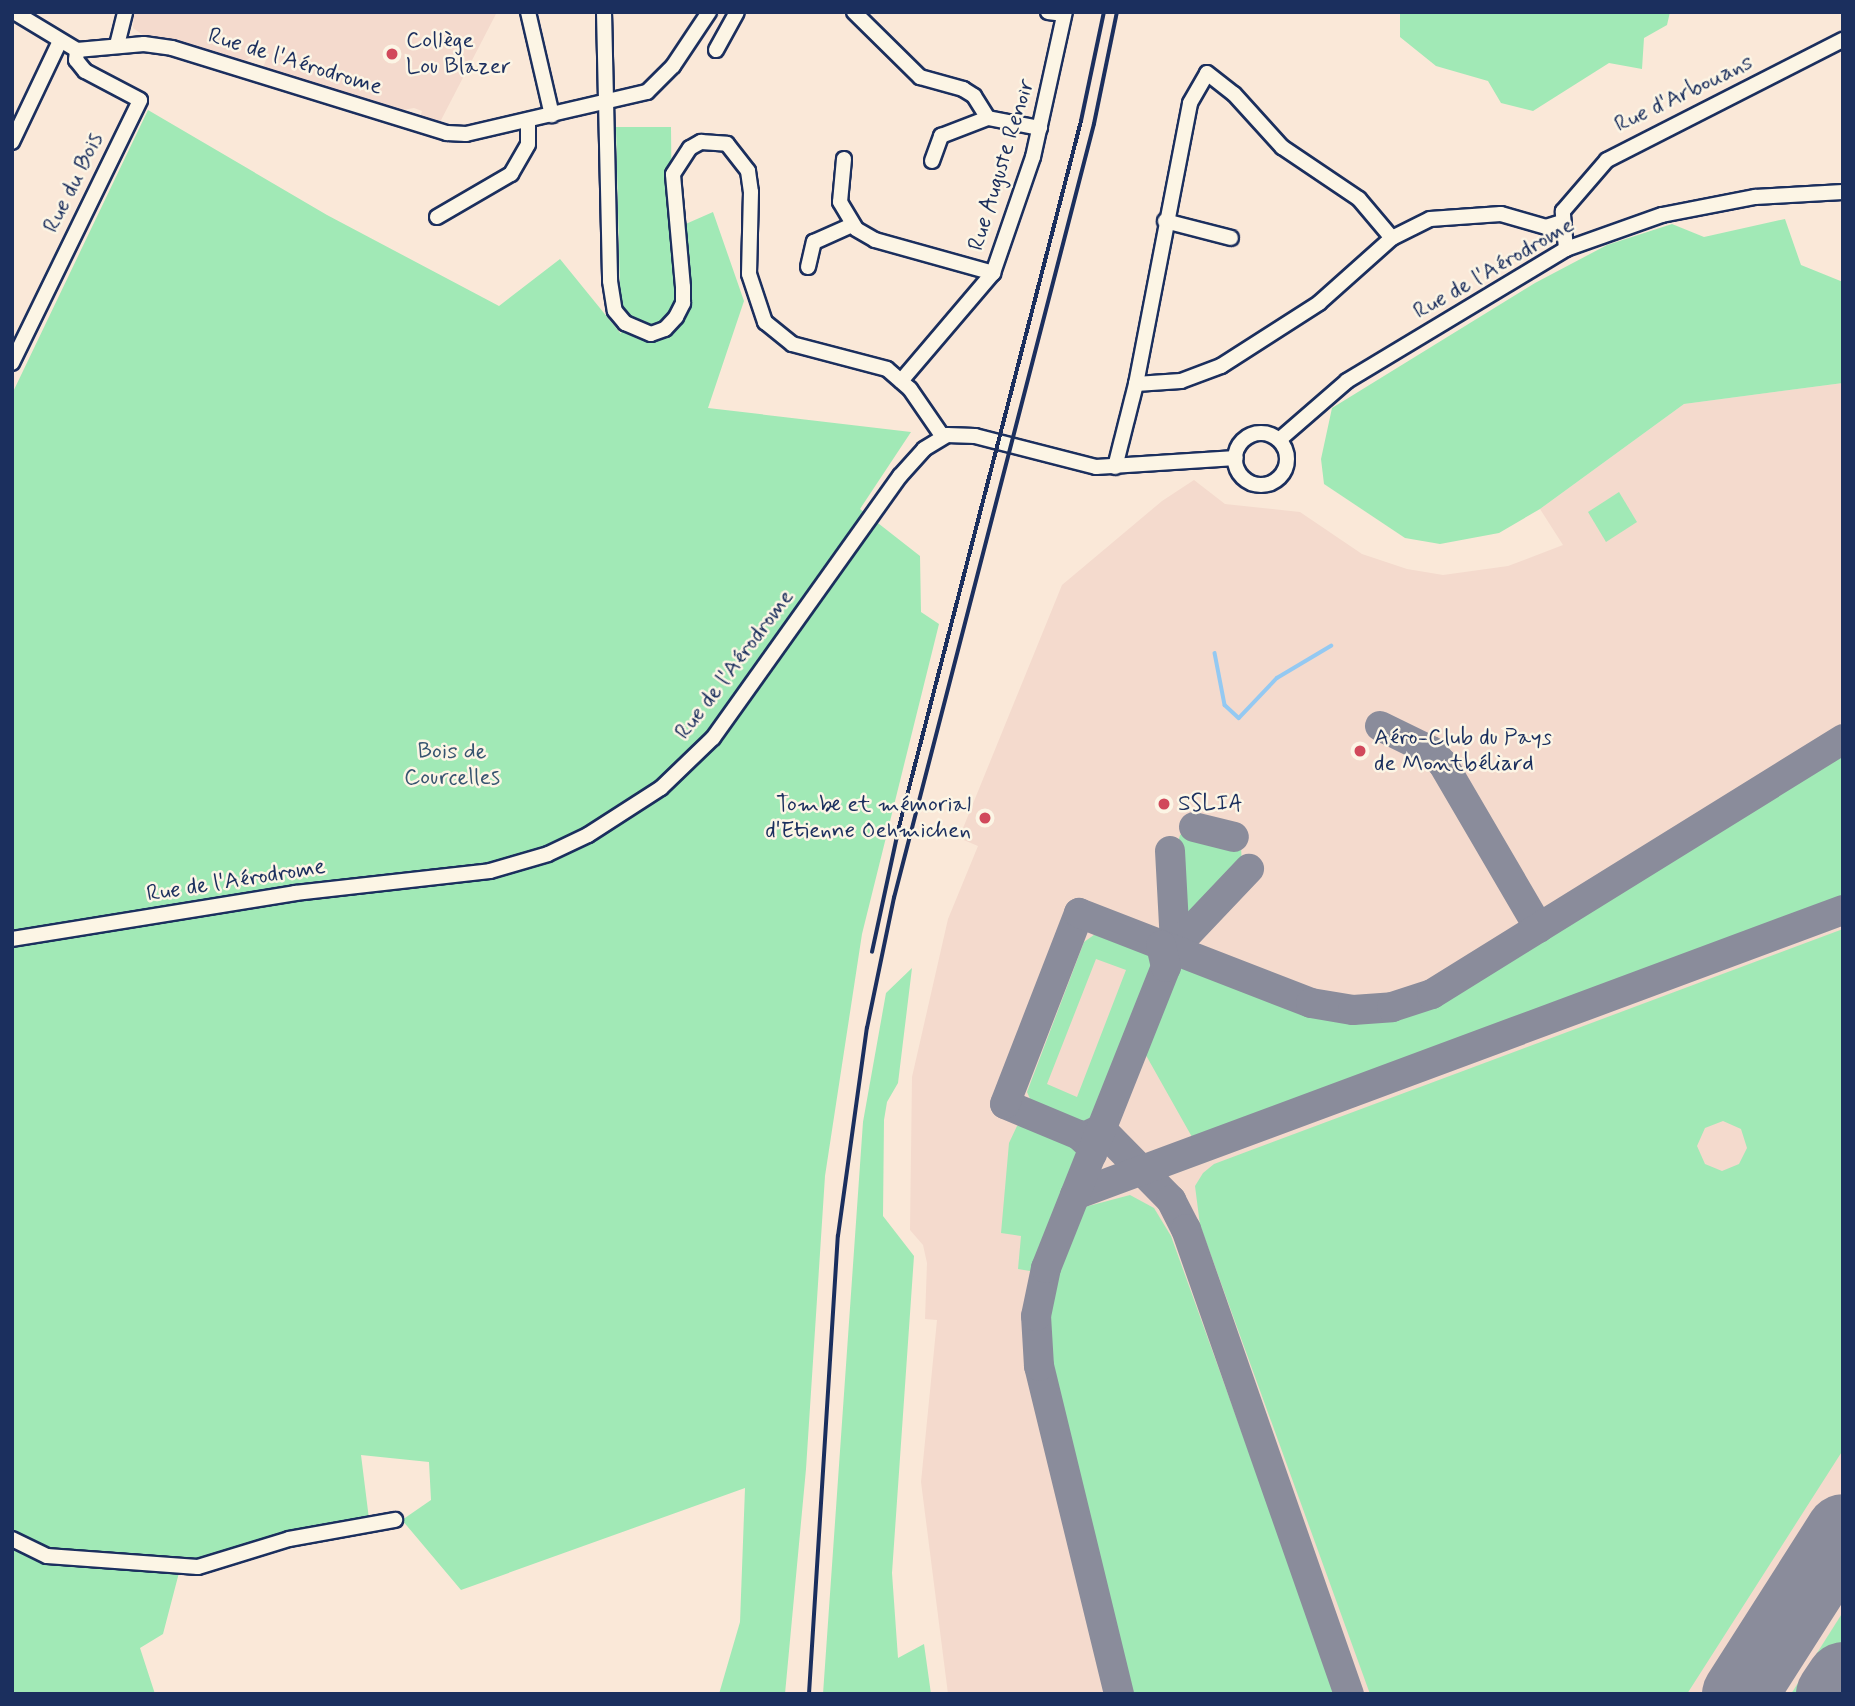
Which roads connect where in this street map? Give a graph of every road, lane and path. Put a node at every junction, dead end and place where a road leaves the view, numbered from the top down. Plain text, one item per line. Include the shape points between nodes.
1 (14, 12) edge
2 (125, 12) edge
3 (528, 12) edge
4 (604, 12) edge
5 (709, 12) edge
6 (737, 12) edge
7 (854, 12) edge
8 (1048, 12) edge
9 (1065, 13) edge
10 (1841, 41) edge
11 (60, 43) junction
12 (117, 45) junction
13 (77, 50) junction
14 (716, 50) dead end
15 (606, 105) junction
16 (552, 115) junction
17 (988, 118) junction
18 (528, 120) junction
19 (1040, 128) junction
20 (12, 142) edge
21 (844, 159) dead end
22 (932, 161) dead end
23 (1843, 192) edge
24 (437, 217) dead end
25 (1165, 222) junction
26 (1561, 222) junction
27 (852, 225) junction
28 (1392, 238) junction
29 (1231, 239) dead end
30 (1566, 249) junction
31 (808, 267) dead end
32 (993, 273) junction
33 (12, 363) edge
34 (901, 381) junction
35 (1136, 384) junction
36 (943, 437) junction
37 (1279, 440) junction
38 (1236, 458) junction
39 (1115, 467) junction
40 (12, 939) edge
41 (395, 1520) dead end
42 (12, 1539) edge

1 - 11 street, Rue de l'Aérodrome
2 - 12 street
3 - 16 street
4 - 15 street
5 - 15 street, Rue de l'Aérodrome via 658,84
6 - 14 street
7 - 17 street via 920,77 963,89 974,96
8 - 9 street
9 - 19 street, Rue Auguste Renoir
10 - 26 street, Rue d'Arbouans via 1621,150 1577,189
11 - 13 street, Rue de l'Aérodrome
11 - 20 street
12 - 13 street, Rue de l'Aérodrome
12 - 18 street, Rue de l'Aérodrome via 172,48 447,132 467,134
13 - 33 street, Rue du Bois via 76,60 85,71 139,100
15 - 16 street, Rue de l'Aérodrome
15 - 34 street via 610,281 615,311 625,323 651,334 665,329 683,303 673,174 690,148 714,141 727,144 748,171 749,274 765,322 792,344 874,363
16 - 18 street, Rue de l'Aérodrome
17 - 19 street
17 - 22 street via 941,136
18 - 24 street via 528,144 510,174
19 - 32 street, Rue Auguste Renoir
21 - 27 street via 839,202
23 - 30 street, Rue de l'Aérodrome via 1755,197 1662,215
25 - 28 street via 1190,103 1207,73 1234,94 1282,147 1359,200
25 - 29 street
25 - 35 street
26 - 28 street via 1546,227 1501,214 1464,214 1430,219
26 - 30 street
27 - 31 street via 814,242
27 - 32 street via 875,240
28 - 35 street via 1319,303 1221,366 1181,381
30 - 37 street, Rue de l'Aérodrome via 1347,381
32 - 34 street, Rue Auguste Renoir
34 - 36 street
35 - 39 street
36 - 39 street via 961,433 1082,464
36 - 40 street, Rue de l'Aérodrome via 924,449 900,476 713,738 660,788 588,835 548,854 490,871 295,893
37 - 38 street via 1264,433 1248,437
37 - 38 street via 1287,464 1272,482 1258,484 1244,478
38 - 39 street
41 - 42 street via 289,1539 198,1567 47,1556

